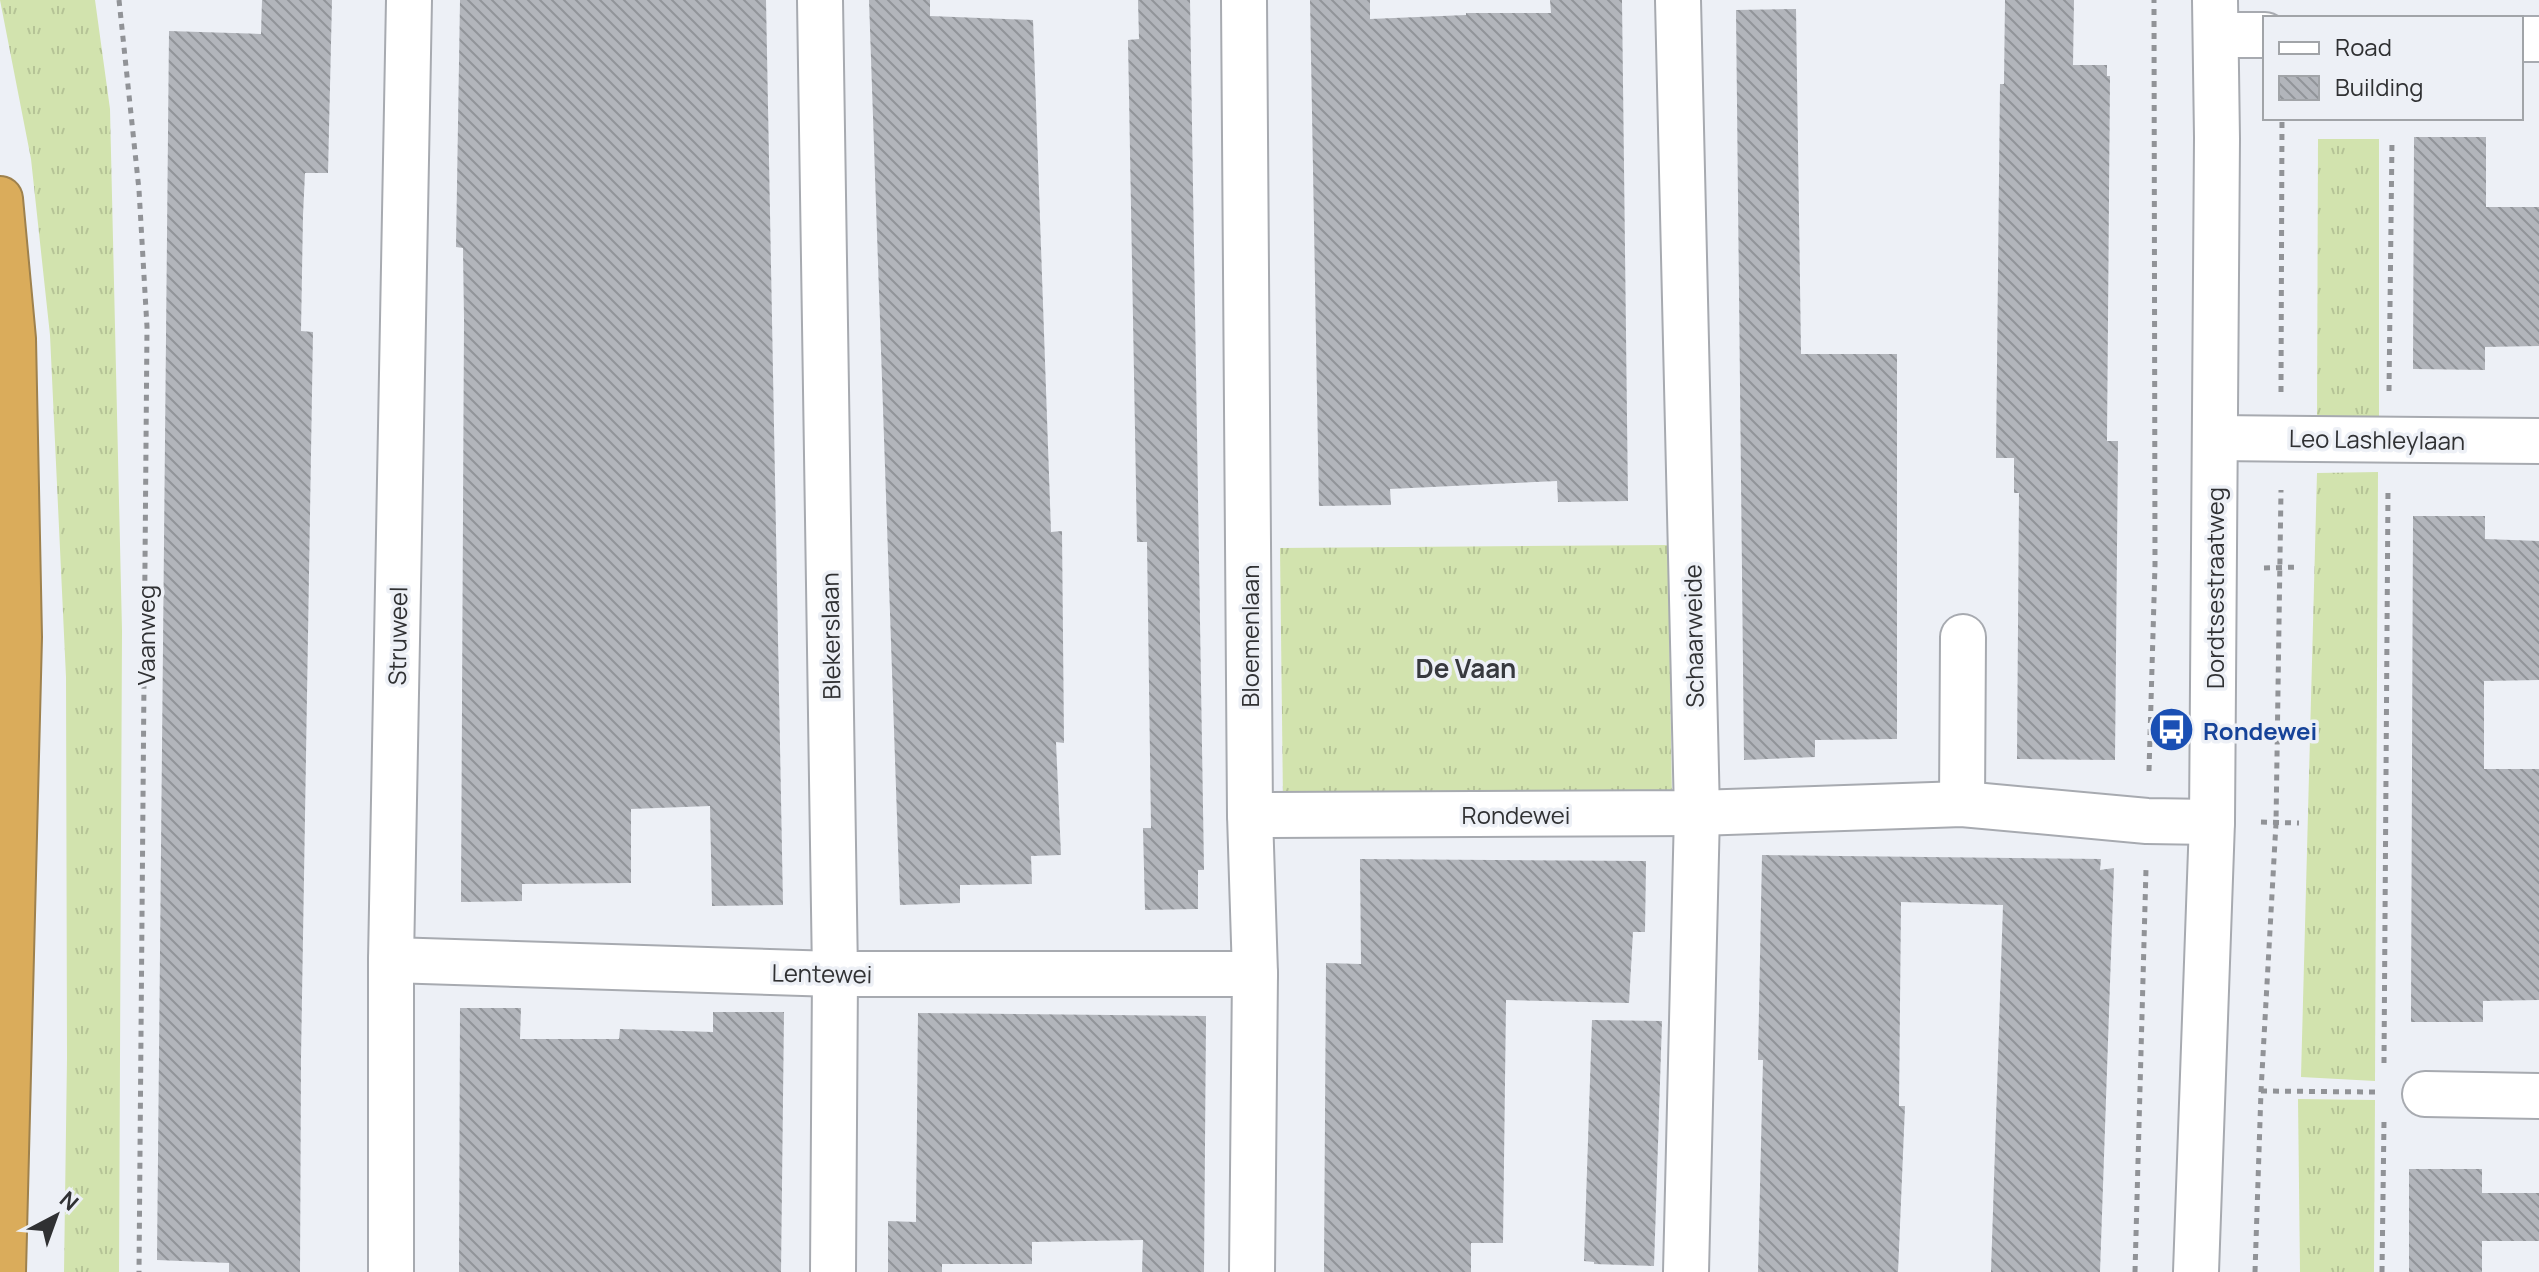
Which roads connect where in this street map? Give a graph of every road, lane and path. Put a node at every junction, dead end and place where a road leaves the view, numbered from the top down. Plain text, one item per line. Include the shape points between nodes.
1 (119, 0) edge
2 (409, 0) edge
3 (820, 0) edge
4 (1244, 0) edge
5 (1678, 0) edge
6 (2154, 0) edge
7 (2216, 17) edge
8 (2263, 34) edge
9 (2282, 120) edge
10 (2392, 140) dead end
11 (0, 199) edge
12 (2281, 437) junction
13 (2215, 438) junction
14 (2388, 440) junction
15 (2539, 441) edge
16 (1963, 637) dead end
17 (1962, 804) junction
18 (1697, 813) junction
19 (1250, 815) junction
20 (2147, 821) junction
21 (2212, 822) junction
22 (2276, 823) junction
23 (2299, 823) dead end
24 (391, 960) junction
25 (835, 974) junction
26 (1255, 974) junction
27 (2261, 1091) junction
28 (2405, 1093) junction
29 (2539, 1096) edge
30 (3, 1272) edge
31 (139, 1272) edge
32 (391, 1272) edge
33 (833, 1272) edge
34 (1252, 1272) edge
35 (1686, 1272) edge
36 (2135, 1272) edge
37 (2196, 1272) edge
38 (2255, 1272) edge
39 (2382, 1272) edge

1 - 31 path, Vaanweg via 147,327
2 - 24 street, Struweel
3 - 25 street, Blekerslaan
4 - 19 street, Bloemenlaan
5 - 18 street, Schaarweide
6 - 20 path via 2155,565
7 - 8 street
7 - 13 street, Dordtsestraatweg
9 - 12 path
10 - 14 path
11 - 30 highway via 13,339 19,637
12 - 13 street, Leo Lashleylaan
12 - 14 street, Leo Lashleylaan
12 - 22 path
13 - 21 street, Dordtsestraatweg
14 - 15 street, Leo Lashleylaan
14 - 28 path
16 - 17 street
17 - 18 street, Rondewei
17 - 20 street, Rondewei
18 - 19 street, Rondewei
18 - 35 street, Schaarweide
19 - 26 street, Bloemenlaan
20 - 21 street, Rondewei
20 - 36 path
21 - 37 street, Dordtsestraatweg
22 - 23 path
22 - 27 path
24 - 25 street, Lentewei
24 - 32 street, Struweel
25 - 26 street, Lentewei
25 - 33 street, Blekerslaan
26 - 34 street, Bloemenlaan
27 - 28 path
27 - 38 path
28 - 29 street
28 - 39 path

